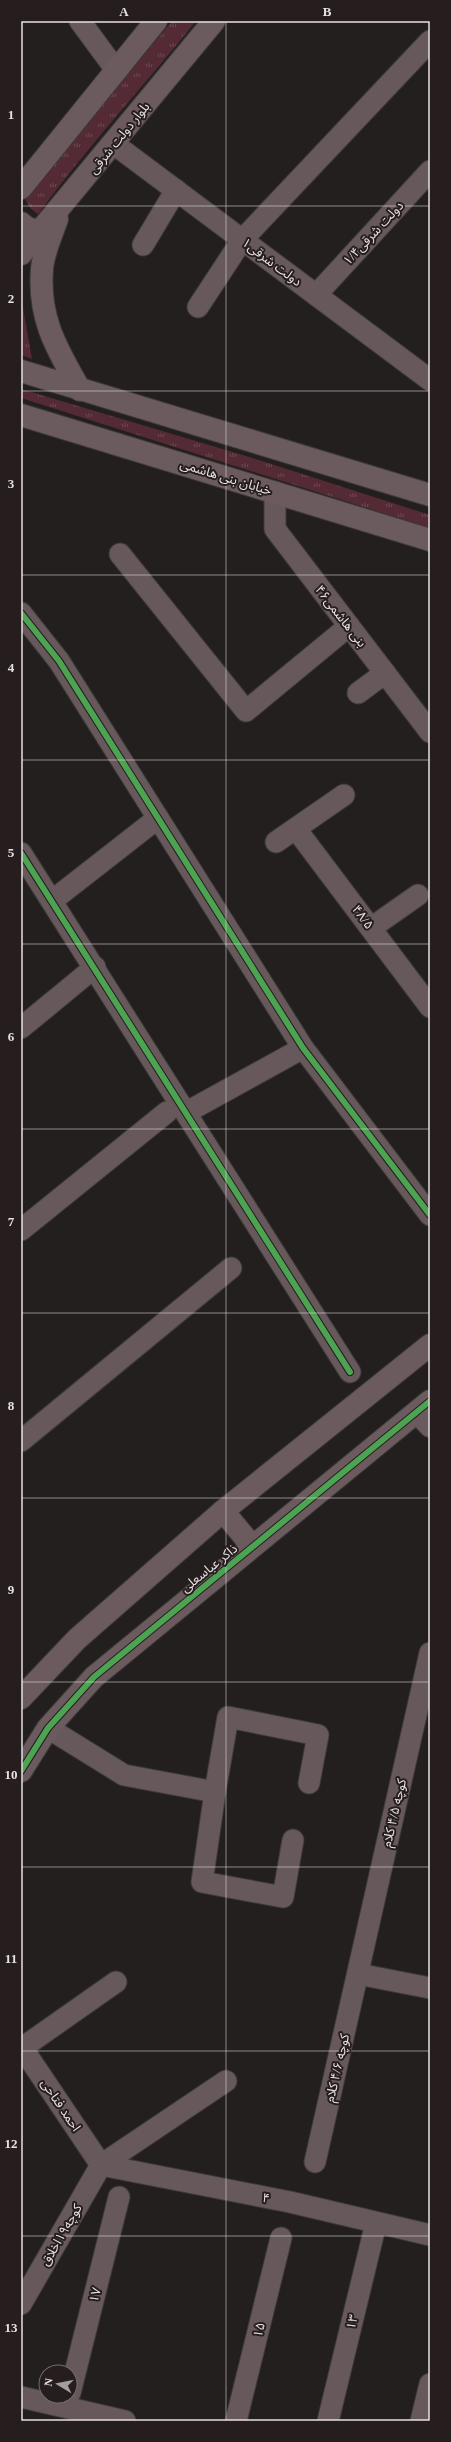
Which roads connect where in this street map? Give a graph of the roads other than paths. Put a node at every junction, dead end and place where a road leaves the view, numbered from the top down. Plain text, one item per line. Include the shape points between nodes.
1 (80, 21) edge
2 (156, 21) edge
3 (214, 21) edge
4 (430, 41) edge
5 (116, 70) junction
6 (114, 144) junction
7 (430, 171) edge
8 (21, 188) edge
9 (176, 190) junction
10 (59, 211) junction
11 (21, 223) edge
12 (242, 240) junction
13 (143, 245) dead end
14 (21, 254) edge
15 (316, 295) junction
16 (198, 307) dead end
17 (21, 371) edge
18 (430, 380) edge
19 (80, 390) junction
20 (21, 415) edge
21 (275, 492) junction
22 (430, 495) edge
23 (430, 540) edge
24 (120, 554) dead end
25 (21, 613) edge
26 (349, 626) junction
27 (385, 674) junction
28 (358, 693) dead end
29 (430, 732) edge
30 (344, 795) dead end
31 (158, 818) junction
32 (296, 829) junction
33 (276, 842) dead end
34 (21, 852) edge
35 (418, 895) dead end
36 (53, 900) junction
37 (371, 928) junction
38 (95, 967) junction
39 (430, 1007) edge
40 (21, 1028) edge
41 (303, 1048) junction
42 (177, 1112) junction
43 (430, 1215) edge
44 (21, 1230) edge
45 (231, 1268) dead end
46 (430, 1345) edge
47 (350, 1372) dead end
48 (426, 1413) edge
49 (21, 1441) edge
50 (223, 1511) junction
51 (252, 1546) junction
52 (430, 1653) edge
53 (21, 1698) edge
54 (48, 1728) junction
55 (21, 1771) edge
56 (309, 1783) dead end
57 (215, 1792) junction
58 (293, 1840) dead end
59 (358, 1974) junction
60 (116, 1982) dead end
61 (430, 1988) edge
62 (22, 2047) edge
63 (226, 2081) dead end
64 (315, 2162) dead end
65 (101, 2165) junction
66 (119, 2197) dead end
67 (376, 2223) junction
68 (430, 2235) edge
69 (282, 2238) dead end
70 (21, 2304) edge
71 (73, 2364) edge
72 (430, 2384) edge
73 (21, 2397) edge
74 (38, 2400) edge
75 (62, 2404) edge
76 (125, 2421) edge
77 (236, 2421) edge
78 (328, 2421) edge
79 (421, 2421) edge

1 - 5 street
2 - 5 main road
3 - 6 main road, بلوار دولت شرقی
4 - 12 street
5 - 8 main road
6 - 9 street, ۱دولت شرقی
6 - 10 main road, بلوار دولت شرقی
7 - 15 street, ۱/۴دولت شرقی
9 - 12 street, ۱دولت شرقی
9 - 13 street
10 - 11 main road via 43,230 26,228
10 - 14 main road, بلوار دولت شرقی
10 - 19 main road via 42,268 42,310 56,346
12 - 15 street, ۱دولت شرقی
12 - 16 street
15 - 18 street, ۱دولت شرقی
17 - 19 main road
19 - 22 main road
20 - 21 main road, خیابان بنی هاشمی
21 - 23 main road, خیابان بنی هاشمی
21 - 26 street, بنی هاشمی۴۶ via 275,529
24 - 26 street via 246,711
25 - 31 street via 59,661
26 - 27 street, بنی هاشمی۴۶
27 - 28 street
27 - 29 street, بنی هاشمی۴۶
30 - 32 street
31 - 36 street
31 - 41 street
32 - 33 street
32 - 37 street, ۴۸/۵
34 - 36 street
35 - 37 street
36 - 38 street
37 - 39 street, ۴۸/۵
38 - 40 street
38 - 42 street
41 - 42 street
41 - 43 street
42 - 44 street
42 - 47 street
45 - 49 street
46 - 50 main road
48 - 51 main road, ذاکر عباسعلی
50 - 51 main road
50 - 53 main road via 77,1638
51 - 54 main road, ذاکر عباسعلی via 94,1677
52 - 59 street, کوچه ۴/۵ کلام
54 - 55 main road, ذاکر عباسعلی
54 - 57 street via 124,1775
56 - 57 street via 318,1735 228,1717
57 - 58 street via 202,1882 283,1897
59 - 61 street
59 - 64 street, کوچه ۴/۶ کلام
60 - 62 street
62 - 65 street, احمد فتاحی
63 - 65 street
65 - 67 street, ۴ via 290,2202
65 - 70 street, کوچه۱۹اخلاق
66 - 71 street, ۱۷
67 - 68 street, ۴
67 - 78 street, ۱۳
69 - 77 street, ۱۵
72 - 79 street
73 - 74 street
75 - 76 street

